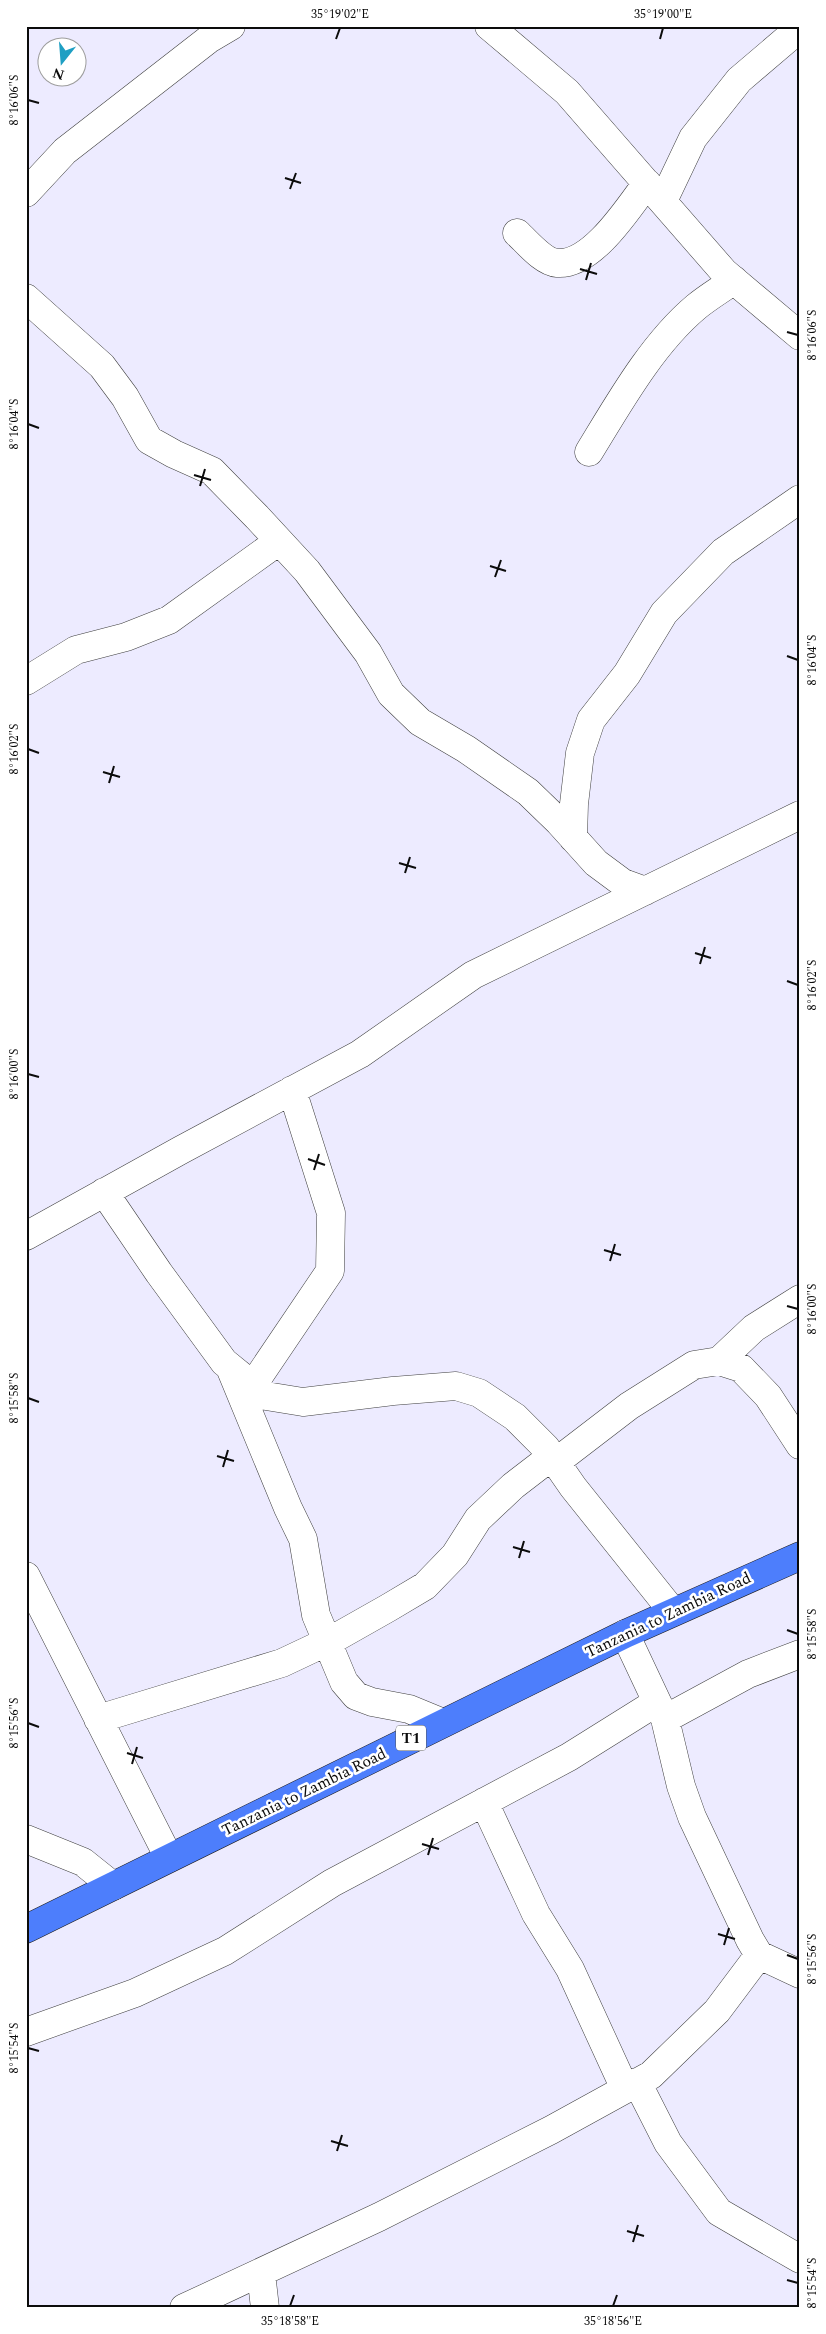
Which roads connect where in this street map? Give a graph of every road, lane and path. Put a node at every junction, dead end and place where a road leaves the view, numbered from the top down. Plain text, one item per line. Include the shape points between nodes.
1 (231, 26) edge
2 (489, 26) edge
3 (800, 28) edge
4 (655, 192) junction
5 (26, 193) edge
6 (517, 233) dead end
7 (734, 280) junction
8 (26, 298) edge
9 (800, 336) edge
10 (589, 452) dead end
11 (800, 499) edge
12 (279, 541) junction
13 (26, 682) edge
14 (800, 815) edge
15 (573, 838) junction
16 (645, 891) junction
17 (292, 1090) junction
18 (104, 1192) junction
19 (26, 1236) edge
20 (800, 1299) edge
21 (719, 1362) junction
22 (230, 1367) junction
23 (253, 1385) junction
24 (800, 1445) edge
25 (554, 1459) junction
26 (800, 1556) edge
27 (26, 1576) edge
28 (673, 1612) junction
29 (626, 1634) junction
30 (326, 1642) junction
31 (800, 1654) edge
32 (661, 1710) junction
33 (98, 1719) junction
34 (443, 1723) junction
35 (484, 1802) junction
36 (26, 1839) edge
37 (169, 1858) junction
38 (113, 1886) junction
39 (26, 1928) edge
40 (759, 1954) junction
41 (800, 1974) edge
42 (26, 2032) edge
43 (631, 2086) junction
44 (800, 2259) edge
45 (261, 2273) junction
46 (184, 2308) edge
47 (265, 2308) edge

1 - 5 street via 209,39 65,151
2 - 4 street via 567,92
3 - 4 street via 740,80
4 - 6 street via 609,235 570,262 556,263 545,257
4 - 7 street
7 - 9 street
7 - 10 street via 696,307 660,345 627,390
8 - 12 street via 102,366 149,440 212,470
11 - 15 street via 723,552 664,614 627,674 591,720 580,753
12 - 13 street via 169,620 126,637 76,650
12 - 15 street via 307,571 362,645 391,694 420,722 528,792
14 - 16 street
15 - 16 street via 596,863 623,883
16 - 17 street via 473,975 360,1054
17 - 18 street
17 - 23 street via 331,1214 330,1271
18 - 19 street
18 - 22 street via 159,1273
20 - 21 street via 754,1328
21 - 24 street via 741,1368 768,1396
21 - 25 street via 694,1365
22 - 23 street
22 - 30 street via 303,1539 316,1615
23 - 25 street via 266,1396 303,1402 456,1386 479,1393 515,1417
25 - 28 street
25 - 30 street via 513,1486 478,1519 455,1555 424,1586
26 - 28 highway, Tanzania to Zambia Road / T1
27 - 33 street
28 - 29 highway, Tanzania to Zambia Road / T1
29 - 32 street
29 - 34 highway, Tanzania to Zambia Road / T1
30 - 33 street via 282,1663
30 - 34 street via 344,1682 356,1696 409,1708
31 - 32 street
32 - 35 street
32 - 40 street via 692,1817
33 - 37 street
34 - 37 highway, Tanzania to Zambia Road / T1
35 - 42 street via 332,1883 225,1951 135,1993
35 - 43 street via 536,1914 570,1969
36 - 38 street via 82,1862
37 - 38 highway, Tanzania to Zambia Road / T1
38 - 39 highway, Tanzania to Zambia Road / T1
40 - 41 street
40 - 43 street via 717,2011 651,2075
43 - 44 street via 719,2212
43 - 45 street via 379,2217
45 - 46 street
45 - 47 street

